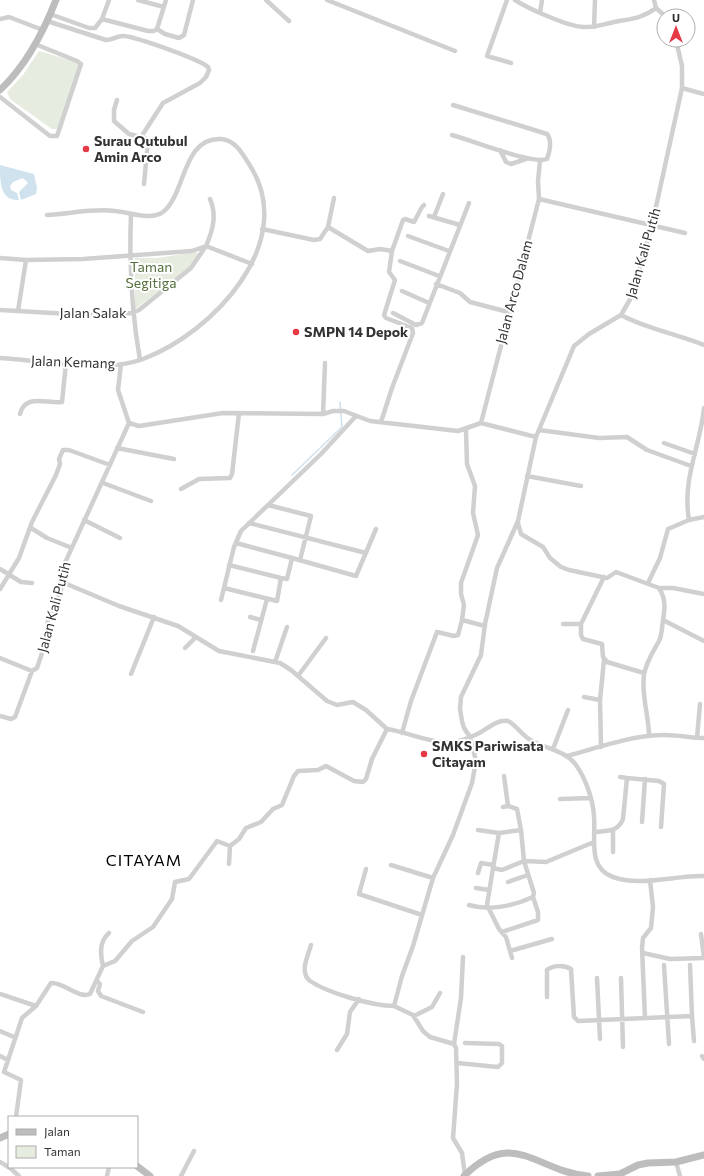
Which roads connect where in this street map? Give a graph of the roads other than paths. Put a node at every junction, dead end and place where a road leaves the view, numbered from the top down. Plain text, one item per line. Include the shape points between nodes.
1 (56, 0) edge
2 (109, 0) edge
3 (138, 0) edge
4 (166, 0) edge
5 (193, 0) edge
6 (266, 0) edge
7 (327, 0) edge
8 (507, 0) edge
9 (515, 0) edge
10 (542, 0) edge
11 (595, 0) edge
12 (654, 0) edge
13 (164, 7) junction
14 (656, 8) joint
15 (540, 13) junction
16 (48, 17) junction
17 (102, 19) junction
18 (0, 20) edge
19 (289, 21) dead end
20 (594, 27) junction
21 (157, 29) junction
22 (43, 30) junction
23 (35, 44) junction
24 (678, 48) edge
25 (455, 51) dead end
26 (511, 63) dead end
27 (682, 88) junction
28 (0, 90) edge
29 (704, 94) edge
30 (0, 97) edge
31 (117, 100) dead end
32 (453, 105) dead end
33 (452, 135) dead end
34 (141, 137) junction
35 (500, 150) junction
36 (526, 159) junction
37 (540, 161) junction
38 (144, 184) dead end
39 (443, 194) dead end
40 (334, 198) dead end
41 (210, 199) dead end
42 (539, 199) junction
43 (469, 203) dead end
44 (424, 205) dead end
45 (131, 214) junction
46 (47, 216) dead end
47 (429, 216) dead end
48 (434, 218) junction
49 (460, 225) junction
50 (652, 225) junction
51 (328, 227) junction
52 (262, 229) junction
53 (685, 232) dead end
54 (408, 236) dead end
55 (206, 246) junction
56 (392, 251) junction
57 (449, 251) junction
58 (130, 256) junction
59 (0, 258) edge
60 (26, 260) junction
61 (400, 261) dead end
62 (252, 264) junction
63 (439, 276) junction
64 (436, 284) junction
65 (402, 291) dead end
66 (429, 303) junction
67 (0, 310) edge
68 (18, 311) junction
69 (508, 312) junction
70 (132, 313) junction
71 (393, 313) dead end
72 (621, 315) junction
73 (704, 345) edge
74 (0, 358) edge
75 (140, 360) junction
76 (66, 363) junction
77 (325, 363) dead end
78 (121, 364) junction
79 (704, 408) edge
80 (239, 413) junction
81 (20, 414) dead end
82 (323, 414) junction
83 (356, 416) junction
84 (381, 422) junction
85 (128, 423) junction
86 (481, 423) junction
87 (703, 426) edge
88 (466, 430) junction
89 (538, 434) junction
90 (664, 443) dead end
91 (117, 448) junction
92 (695, 454) junction
93 (174, 459) dead end
94 (110, 465) junction
95 (691, 466) junction
96 (527, 476) junction
97 (102, 483) junction
98 (581, 486) dead end
99 (181, 489) dead end
100 (151, 501) dead end
101 (268, 505) junction
102 (704, 517) edge
103 (84, 520) junction
104 (689, 520) junction
105 (518, 521) junction
106 (250, 523) junction
107 (31, 528) junction
108 (376, 529) dead end
109 (120, 538) dead end
110 (307, 538) junction
111 (236, 543) junction
112 (72, 548) junction
113 (366, 553) junction
114 (292, 558) junction
115 (300, 560) junction
116 (229, 565) junction
117 (0, 568) edge
118 (9, 574) junction
119 (281, 578) junction
120 (604, 578) junction
121 (62, 582) junction
122 (32, 583) dead end
123 (648, 583) junction
124 (224, 588) junction
125 (659, 588) junction
126 (0, 589) edge
127 (704, 594) edge
128 (267, 599) junction
129 (221, 600) dead end
130 (154, 617) junction
131 (250, 617) dead end
132 (261, 620) junction
133 (462, 620) junction
134 (663, 620) junction
135 (563, 624) dead end
136 (581, 624) junction
137 (485, 626) junction
138 (287, 627) dead end
139 (195, 638) junction
140 (326, 638) dead end
141 (704, 642) edge
142 (185, 648) dead end
143 (253, 651) dead end
144 (0, 658) edge
145 (604, 660) junction
146 (275, 662) junction
147 (32, 671) junction
148 (644, 673) junction
149 (131, 674) dead end
150 (298, 676) junction
151 (584, 698) dead end
152 (600, 700) junction
153 (700, 704) dead end
154 (568, 710) dead end
155 (0, 716) edge
156 (387, 729) junction
157 (402, 732) junction
158 (649, 736) junction
159 (470, 737) junction
160 (697, 738) junction
161 (704, 738) edge
162 (601, 747) junction
163 (553, 749) junction
164 (567, 756) junction
165 (504, 776) dead end
166 (620, 777) dead end
167 (627, 778) junction
168 (645, 779) junction
169 (591, 798) junction
170 (560, 799) dead end
171 (642, 822) dead end
172 (661, 827) dead end
173 (478, 830) dead end
174 (521, 830) junction
175 (613, 830) junction
176 (594, 832) junction
177 (499, 833) junction
178 (594, 842) junction
179 (230, 846) junction
180 (613, 852) dead end
181 (524, 862) junction
182 (229, 864) dead end
183 (391, 865) dead end
184 (493, 866) junction
185 (366, 869) dead end
186 (478, 873) dead end
187 (528, 876) junction
188 (704, 876) edge
189 (434, 878) junction
190 (650, 880) junction
191 (508, 882) dead end
192 (476, 888) dead end
193 (489, 890) junction
194 (533, 897) junction
195 (469, 905) dead end
196 (489, 909) junction
197 (422, 915) junction
198 (502, 932) junction
199 (109, 933) dead end
200 (701, 934) dead end
201 (552, 939) dead end
202 (311, 945) dead end
203 (510, 951) junction
204 (643, 953) junction
205 (463, 957) dead end
206 (512, 958) dead end
207 (704, 958) edge
208 (664, 965) dead end
209 (690, 965) dead end
210 (102, 966) junction
211 (597, 978) dead end
212 (621, 978) dead end
213 (96, 981) junction
214 (440, 993) dead end
215 (0, 994) edge
216 (547, 997) dead end
217 (359, 999) junction
218 (36, 1006) junction
219 (394, 1006) junction
220 (143, 1012) dead end
221 (414, 1016) junction
222 (692, 1016) junction
223 (667, 1017) junction
224 (645, 1018) junction
225 (622, 1019) junction
226 (598, 1020) junction
227 (0, 1031) edge
228 (14, 1037) junction
229 (600, 1039) dead end
230 (694, 1041) dead end
231 (465, 1043) dead end
232 (454, 1044) junction
233 (669, 1044) dead end
234 (623, 1047) dead end
235 (337, 1050) dead end
236 (0, 1056) edge
237 (8, 1060) junction
238 (457, 1063) junction
239 (16, 1116) edge
240 (194, 1151) dead end
241 (704, 1154) edge
242 (0, 1162) edge
243 (676, 1162) junction
244 (8, 1164) edge
245 (138, 1167) edge
246 (12, 1168) edge
247 (571, 1175) edge
248 (19, 1176) edge
249 (150, 1176) edge
250 (181, 1176) edge
251 (465, 1176) edge
252 (588, 1176) edge
253 (598, 1176) edge
254 (680, 1176) edge

1 - 16 main road
2 - 17 street
3 - 13 street
4 - 13 street
5 - 21 street via 184,35 175,38
6 - 19 street
7 - 25 street
8 - 26 street via 487,56
9 - 15 street
10 - 15 street
11 - 20 street
12 - 14 street
13 - 21 street
14 - 20 street via 638,18
15 - 20 street via 573,25
16 - 17 street via 89,28 94,28
16 - 22 main road
16 - 34 street via 106,40 122,35 155,45 208,67 206,77 200,83 163,103
17 - 21 street via 148,31
18 - 22 street via 8,17
22 - 23 main road
23 - 28 main road via 19,71
23 - 30 street via 77,60 81,64 57,136 50,136
24 - 27 street, Jalan Kali Putih via 682,66
27 - 29 street
27 - 50 street, Jalan Kali Putih
31 - 34 street via 114,121 129,134
32 - 37 street via 547,134 550,139 549,156 548,159
33 - 35 street
34 - 38 street via 148,143
35 - 36 street
35 - 36 street via 506,162 511,164
36 - 37 street
37 - 42 street, Jalan Arco Dalam
39 - 48 street
40 - 51 street
41 - 55 street, Jalan Salak via 214,223
42 - 50 street
42 - 69 street, Jalan Arco Dalam
43 - 49 street
44 - 56 street via 414,222 403,220
45 - 46 street, Jalan Kemang via 102,211
45 - 52 street, Jalan Kemang via 154,215 164,212 198,147 210,140 222,139 236,146 253,170 264,203
45 - 58 street
47 - 48 street
48 - 49 street
49 - 57 street
50 - 53 street
50 - 72 street, Jalan Kali Putih via 632,296
51 - 52 street via 320,239 314,240
51 - 56 street via 368,251
52 - 62 street, Jalan Kemang
54 - 57 street
55 - 58 street via 183,252
55 - 62 street
55 - 70 street, Jalan Salak via 192,268
56 - 84 street via 389,272 395,280 384,315 414,331
57 - 63 street
58 - 60 street
58 - 70 street
59 - 60 street
60 - 68 street
61 - 63 street
62 - 75 street, Jalan Kemang via 234,292 205,320 159,351
63 - 64 street
64 - 66 street
64 - 69 street via 460,294 470,302
65 - 66 street
66 - 71 street via 421,324 416,325
67 - 68 street, Jalan Salak
68 - 70 street, Jalan Salak via 87,316
69 - 86 street, Jalan Arco Dalam
70 - 75 street
72 - 73 street via 639,324
72 - 89 street, Jalan Kali Putih via 574,346
74 - 76 street, Jalan Kemang
75 - 78 street, Jalan Kemang
76 - 78 street, Jalan Kemang
76 - 81 street via 62,402 29,401 22,407
77 - 82 street
78 - 85 street via 118,390
79 - 87 street
80 - 82 street
80 - 85 street via 192,417 143,426
80 - 99 street via 230,478 199,479
82 - 83 street via 333,411
83 - 84 street
83 - 101 street
84 - 88 street
85 - 91 street, Jalan Kali Putih
86 - 88 street
86 - 89 street
87 - 92 street
88 - 133 street via 467,458 475,486 473,513 478,535 461,583 464,605
89 - 95 street via 627,438 647,450
89 - 96 street, Jalan Kali Putih
90 - 92 street
91 - 93 street
91 - 94 street, Jalan Kali Putih
92 - 95 street
94 - 97 street, Jalan Kali Putih
94 - 107 street via 70,450 63,450 58,460 60,464 56,475
95 - 104 street via 687,486
96 - 98 street
96 - 105 street, Jalan Kali Putih
97 - 100 street
97 - 103 street, Jalan Kali Putih
101 - 106 street
101 - 110 street via 311,516
102 - 104 street
103 - 109 street
103 - 112 street, Jalan Kali Putih
104 - 123 street via 668,530 660,558
105 - 120 street via 521,534 544,547 550,558 561,567
105 - 137 street, Jalan Kali Putih via 497,568
106 - 110 street
106 - 111 street via 240,531
107 - 112 street
107 - 118 street via 16,564
108 - 113 street
110 - 113 street
110 - 115 street
111 - 114 street
111 - 116 street
112 - 121 street, Jalan Kali Putih via 64,565
113 - 115 street via 356,576
114 - 115 street
114 - 119 street via 287,579
116 - 119 street
116 - 124 street
117 - 118 street
118 - 122 street via 21,582
118 - 126 street
119 - 128 street via 277,601
120 - 123 street via 616,572
120 - 136 street
121 - 130 street
121 - 147 street, Jalan Kali Putih via 48,620 40,661 37,668
123 - 125 street
124 - 128 street
124 - 129 street
125 - 127 street
125 - 134 street via 665,604
128 - 132 street
130 - 139 street via 178,626
130 - 149 street
131 - 132 street
132 - 143 street
133 - 137 street
133 - 157 street via 458,635 437,632
134 - 141 street
134 - 148 street via 660,640
135 - 136 street
136 - 145 street via 583,639 603,646
137 - 159 street, Jalan Kali Putih via 481,655 462,692 460,703 464,728
138 - 146 street
139 - 142 street
139 - 146 street via 218,651
140 - 150 street
144 - 147 street, Jalan Kali Putih
145 - 148 street
145 - 152 street
146 - 150 street
147 - 155 street via 15,717 11,719
148 - 158 street
150 - 156 street via 327,701 337,705 352,702 366,710
151 - 152 street
152 - 162 street
153 - 160 street
154 - 163 street
156 - 157 street
156 - 179 street via 375,752 365,781 354,781 326,766 318,770 298,771 282,805 273,809 261,822 246,828
157 - 159 street via 413,737 440,741 458,741
158 - 160 street
158 - 162 street
159 - 163 street via 504,721 511,723 529,739
159 - 189 street, Jalan Kali Putih via 476,761 475,771 456,830
160 - 161 street
162 - 164 street
163 - 164 street
164 - 169 street via 576,765
165 - 174 street via 505,807 514,807 519,811
166 - 167 street
167 - 168 street
167 - 175 street via 623,819
168 - 171 street
168 - 172 street via 664,784
169 - 170 street
169 - 176 street
173 - 177 street
174 - 177 street
174 - 181 street
175 - 176 street
175 - 180 street
176 - 178 street
177 - 184 street
178 - 181 street via 546,862
178 - 190 street via 594,857 607,874 617,879
179 - 182 street
179 - 210 street via 220,841 213,844 189,879 175,882 172,900 153,927 132,941 115,961
181 - 184 street via 506,869
181 - 187 street
183 - 189 street
184 - 186 street via 481,863
184 - 193 street
185 - 197 street via 359,894
187 - 191 street
187 - 194 street
188 - 190 street
189 - 197 street, Jalan Kali Putih
190 - 204 street via 651,928 643,938
192 - 193 street
193 - 196 street
194 - 196 street
194 - 198 street via 538,920
195 - 196 street
196 - 198 street
197 - 219 street, Jalan Kali Putih
198 - 203 street
199 - 210 street via 100,951
200 - 207 street
201 - 203 street
202 - 217 street via 304,967 307,978 315,984
203 - 206 street
204 - 207 street via 670,959
204 - 224 street
205 - 232 street via 461,998
208 - 223 street
209 - 222 street
210 - 213 street
211 - 226 street
212 - 225 street
213 - 218 street via 87,995 64,985 51,983
213 - 220 street via 100,984 98,991 101,996
214 - 221 street via 432,1007
215 - 218 street
216 - 226 street via 547,970 552,967 570,967 574,1018
217 - 219 street
217 - 235 street via 350,1012 347,1034
218 - 228 street via 24,1015
219 - 221 street
221 - 232 street via 427,1035
222 - 223 street
222 - 230 street
223 - 224 street
223 - 233 street
224 - 225 street
225 - 226 street
225 - 234 street
226 - 229 street
227 - 228 street
228 - 237 street
231 - 238 street via 499,1044 502,1046 502,1063 498,1066
232 - 238 street
236 - 237 street
237 - 239 street via 4,1072 22,1082
238 - 251 street via 453,1138 462,1153
240 - 250 street
241 - 243 main road
242 - 244 street
243 - 253 main road via 648,1163 620,1174
243 - 254 street
245 - 249 main road
246 - 248 street
247 - 251 main road via 525,1156 504,1152 486,1158
247 - 252 main road

